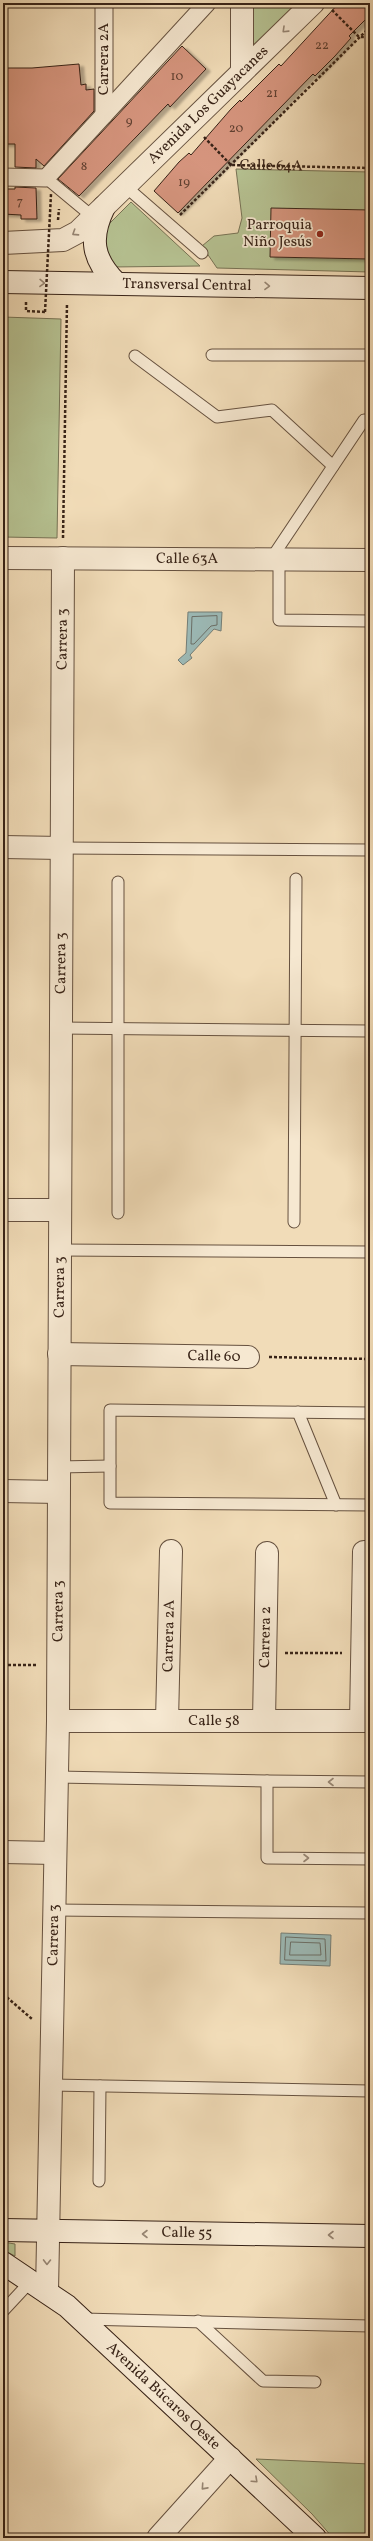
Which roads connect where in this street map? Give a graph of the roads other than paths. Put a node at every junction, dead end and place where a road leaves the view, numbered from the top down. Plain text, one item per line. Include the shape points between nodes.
1 (104, 3) edge
2 (208, 3) edge
3 (242, 3) edge
4 (321, 5) edge
5 (242, 72) junction
6 (104, 115) junction
7 (3, 177) edge
8 (46, 178) junction
9 (125, 186) junction
10 (99, 212) junction
11 (3, 243) edge
12 (202, 253) dead end
13 (3, 282) edge
14 (116, 283) junction
15 (370, 288) edge
16 (212, 354) dead end
17 (370, 355) edge
18 (135, 356) dead end
19 (370, 420) edge
20 (333, 466) junction
21 (3, 558) edge
22 (63, 558) junction
23 (275, 559) junction
24 (370, 560) edge
25 (370, 621) edge
26 (3, 847) edge
27 (61, 848) junction
28 (370, 850) edge
29 (296, 879) dead end
30 (118, 882) dead end
31 (60, 1028) junction
32 (118, 1028) junction
33 (294, 1030) junction
34 (370, 1031) edge
35 (3, 1210) edge
36 (59, 1210) junction
37 (118, 1213) dead end
38 (294, 1222) dead end
39 (59, 1250) junction
40 (370, 1252) edge
41 (58, 1354) junction
42 (248, 1357) road end
43 (298, 1412) junction
44 (370, 1412) edge
45 (110, 1466) junction
46 (58, 1467) junction
47 (3, 1491) edge
48 (58, 1492) junction
49 (336, 1505) junction
50 (370, 1505) edge
51 (171, 1551) dead end
52 (364, 1552) dead end
53 (267, 1553) dead end
54 (58, 1721) junction
55 (167, 1721) junction
56 (264, 1721) junction
57 (365, 1721) edge
58 (57, 1777) junction
59 (267, 1781) junction
60 (370, 1782) edge
61 (3, 1852) edge
62 (55, 1853) junction
63 (370, 1859) edge
64 (54, 1910) junction
65 (370, 1913) edge
66 (51, 2085) junction
67 (100, 2086) junction
68 (370, 2091) edge
69 (99, 2181) dead end
70 (3, 2230) edge
71 (48, 2232) junction
72 (370, 2236) edge
73 (3, 2263) edge
74 (39, 2287) junction
75 (3, 2311) edge
76 (80, 2318) junction
77 (198, 2321) junction
78 (370, 2326) edge
79 (315, 2382) dead end
80 (230, 2458) junction
81 (158, 2538) edge
82 (315, 2538) edge

1 - 6 street, Carrera 2A
2 - 6 street
3 - 5 street
4 -> 5 street, Avenida Los Guayacanes
5 - 9 street, Avenida Los Guayacanes
6 - 8 street
7 - 8 street
8 - 10 lane
9 - 10 street, Avenida Los Guayacanes
9 - 12 lane
10 -> 11 street, Avenida Los Guayacanes via 78,232 63,240
10 - 14 street via 94,240 97,256 104,272
13 -> 14 street, Transversal Central
14 -> 15 street, Transversal Central
16 - 17 lane
18 - 20 lane via 217,416 272,410
19 - 20 lane via 364,420
20 - 23 lane
21 - 22 street, Calle 63A
22 - 23 street, Calle 63A
22 - 27 street, Carrera 3
23 - 24 street, Calle 63A
23 - 25 lane via 279,620
26 - 27 street
27 - 28 lane
27 - 31 street, Carrera 3
29 - 33 lane
30 - 32 lane
31 - 32 lane
31 - 36 street, Carrera 3
32 - 33 lane
32 - 37 lane
33 - 34 lane
33 - 38 lane
35 - 36 street
36 - 39 street, Carrera 3
39 - 40 lane
39 - 41 street, Carrera 3
41 - 42 street, Calle 60
41 - 46 street, Carrera 3
43 - 44 lane
43 - 45 lane via 110,1410
43 - 49 lane
45 - 46 lane
45 - 49 lane via 110,1503
46 - 48 street, Carrera 3
47 - 48 street
48 - 54 street, Carrera 3
49 - 50 lane
51 - 55 street, Carrera 2A
52 - 57 street via 362,1653
53 - 56 street, Carrera 2
54 - 55 street, Calle 58
54 - 58 street, Carrera 3
55 - 56 street, Calle 58
56 - 57 street, Calle 58
58 - 59 lane
58 - 62 street, Carrera 3
60 -> 59 lane
59 -> 63 lane via 267,1858
61 - 62 street
62 - 64 street, Carrera 3
64 - 65 lane
64 - 66 street, Carrera 3
66 - 67 lane
66 - 71 street, Carrera 3
67 - 68 lane
67 - 69 lane
70 - 71 street, Calle 55
72 -> 71 street, Calle 55
71 -> 74 street, Carrera 3
73 - 74 street, Avenida Búcaros Oeste
74 - 75 lane
74 - 76 street, Avenida Búcaros Oeste
76 - 77 lane
76 - 80 street, Avenida Búcaros Oeste
77 - 78 lane
77 - 79 lane via 263,2381
80 -> 81 street
80 -> 82 street, Avenida Búcaros Oeste

